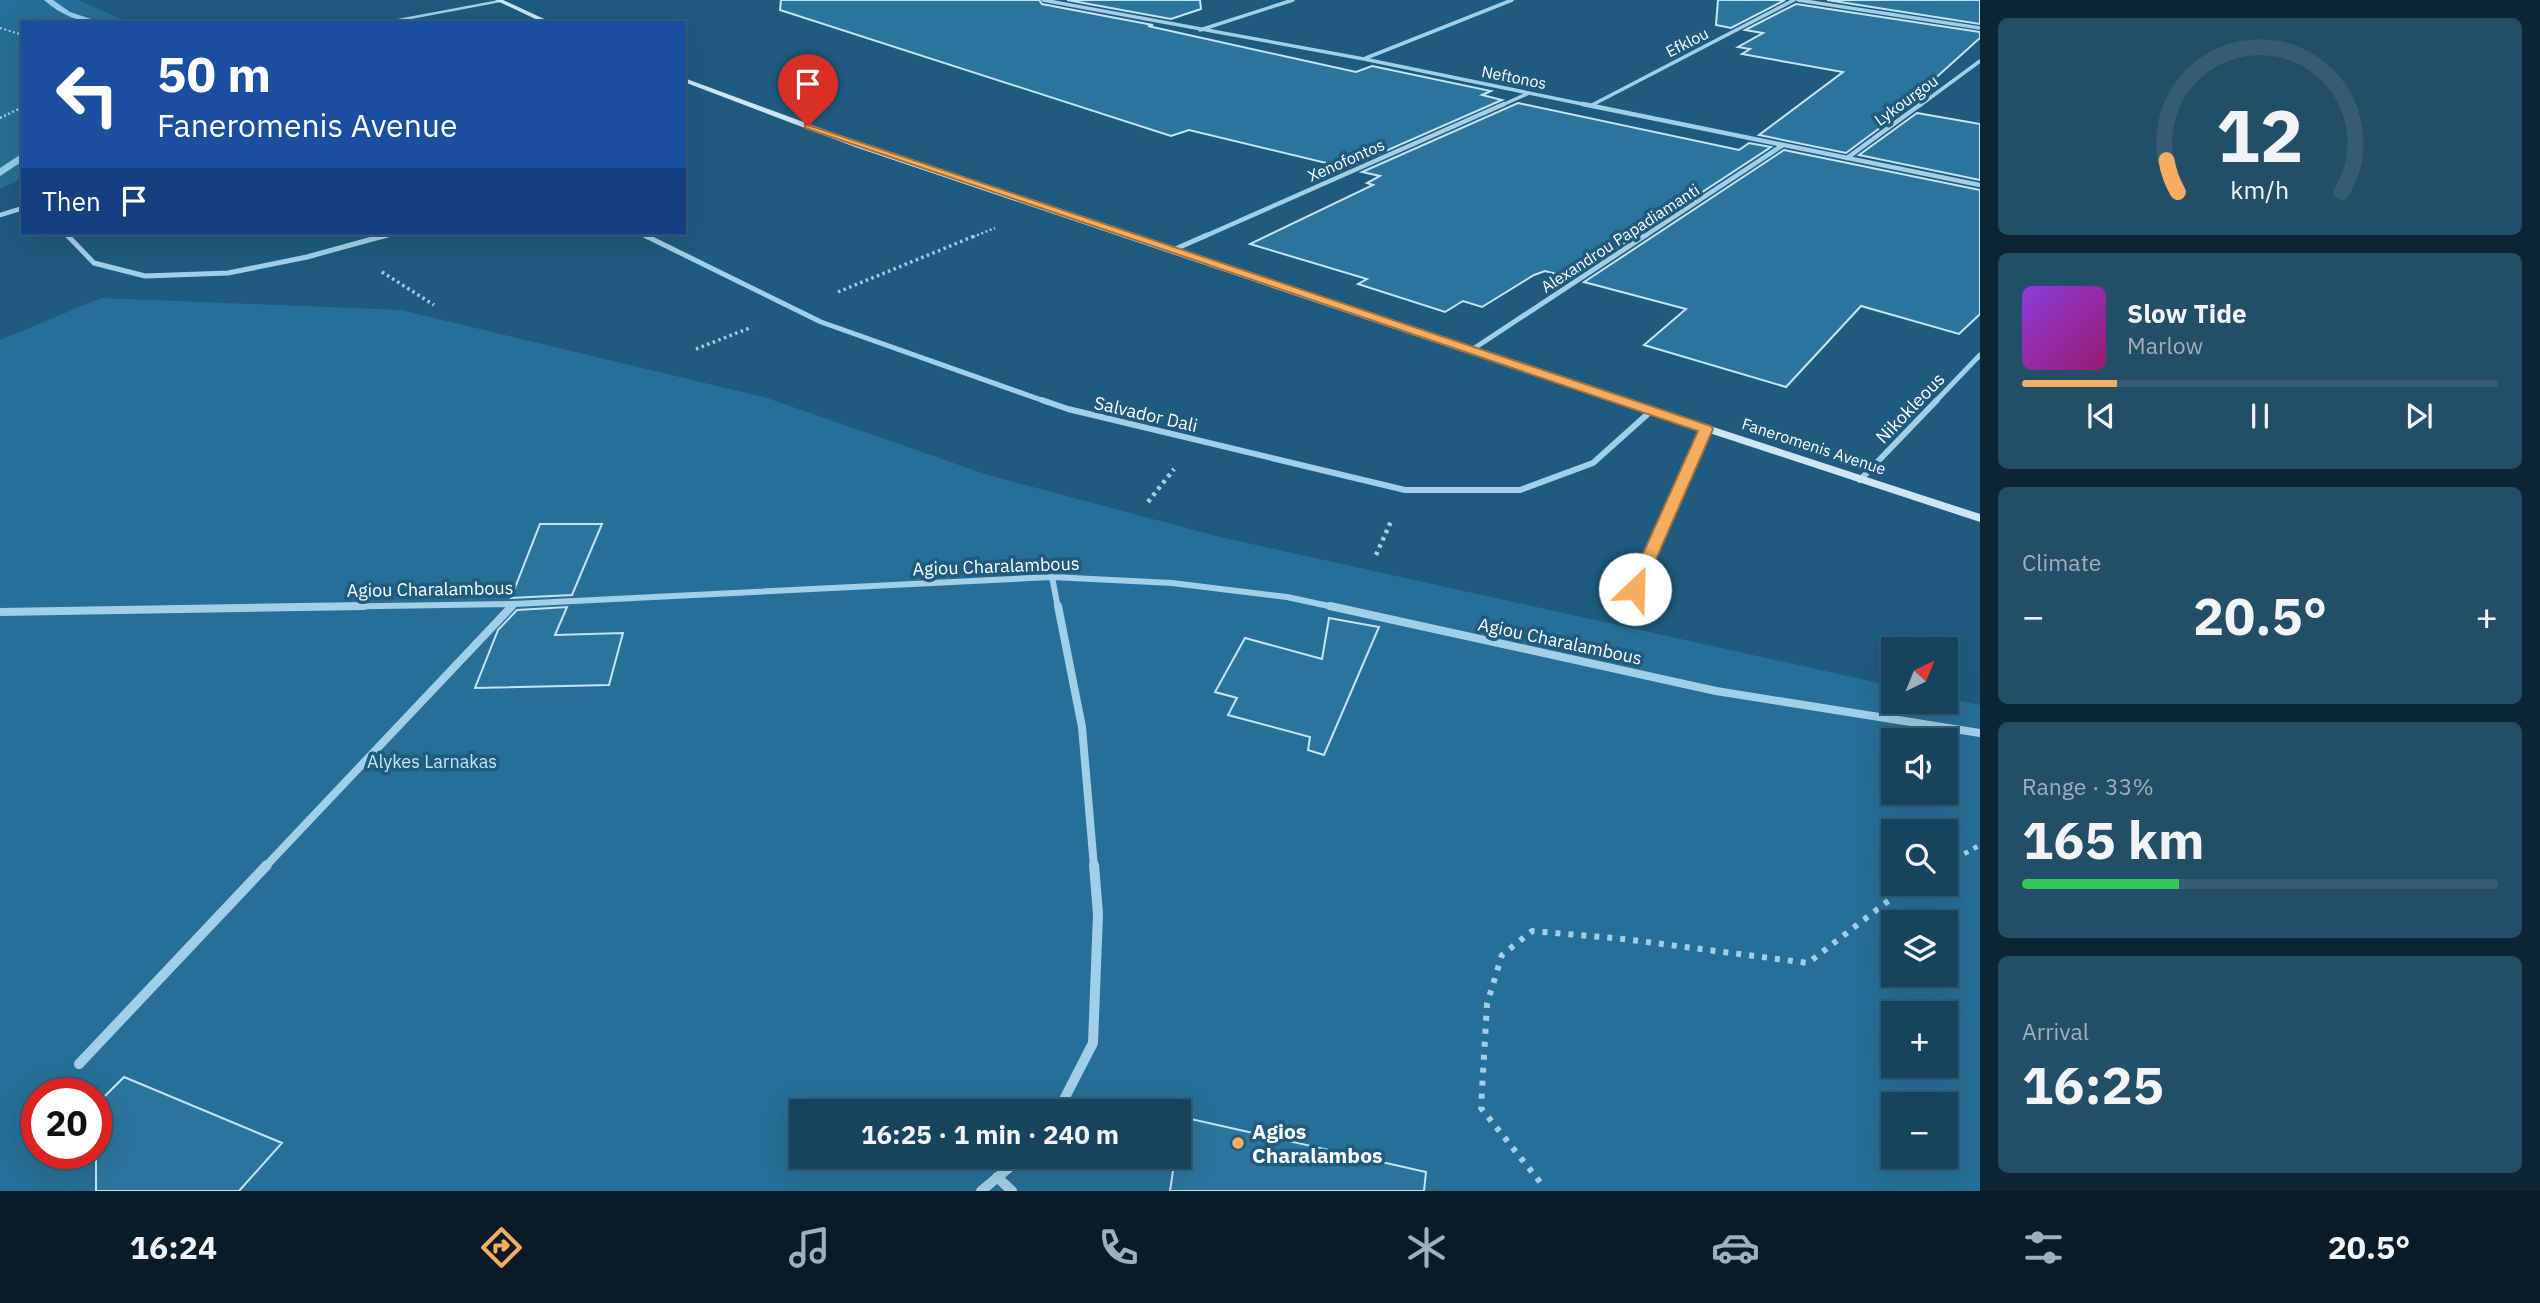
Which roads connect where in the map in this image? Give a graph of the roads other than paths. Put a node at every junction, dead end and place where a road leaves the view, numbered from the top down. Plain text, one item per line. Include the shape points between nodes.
1 (499, 0) edge
2 (1043, 0) edge
3 (1293, 0) edge
4 (1512, 0) edge
5 (1796, 0) edge
6 (393, 21) edge
7 (546, 21) edge
8 (1980, 27) edge
9 (1199, 30) junction
10 (1364, 59) junction
11 (1980, 61) edge
12 (686, 81) edge
13 (1529, 92) junction
14 (1591, 105) junction
15 (1783, 145) junction
16 (1847, 158) junction
17 (1980, 185) edge
18 (21, 209) edge
19 (0, 215) edge
20 (67, 235) edge
21 (388, 235) edge
22 (644, 235) edge
23 (1173, 250) junction
24 (1470, 351) junction
25 (1980, 355) edge
26 (1651, 411) junction
27 (1706, 429) junction
28 (1860, 480) junction
29 (1980, 518) edge
30 (1052, 577) junction
31 (1635, 589) dead end
32 (514, 604) junction
33 (0, 612) edge
34 (1980, 733) edge
35 (79, 1064) dead end
36 (1064, 1099) edge
37 (1008, 1169) edge
38 (998, 1177) junction
39 (981, 1191) edge
40 (1012, 1191) edge

1 - 6 lane
1 - 7 main road
2 - 9 street, Neftonos
3 - 9 street
4 - 10 street
5 - 8 street
5 - 14 street, Efklou
9 - 10 street, Neftonos
10 - 13 street, Neftonos
11 - 16 street, Lykourgou
12 - 23 main road, Faneromenis Avenue via 858,145
13 - 14 street, Neftonos
13 - 23 street, Xenofontos
14 - 15 street, Neftonos
15 - 16 street, Neftonos
15 - 24 street, Alexandrou Papadiamanti
16 - 17 street, Neftonos
18 - 19 street
20 - 21 street via 94,263 145,275 228,273
22 - 26 street, Salvador Dali via 821,322 1068,410 1405,490 1520,490 1593,463
23 - 24 main road, Faneromenis Avenue
24 - 26 main road, Faneromenis Avenue
25 - 28 street, Nikokleous
26 - 27 main road, Faneromenis Avenue
27 - 28 main road, Faneromenis Avenue
27 - 31 lane
28 - 29 main road, Faneromenis Avenue
30 - 32 street, Agiou Charalambous
30 - 34 street, Agiou Charalambous via 1172,583 1287,597 1716,691
30 - 36 street via 1082,727 1098,914 1093,1043
32 - 33 street, Agiou Charalambous
32 - 35 street
37 - 38 street
38 - 39 street
38 - 40 street

